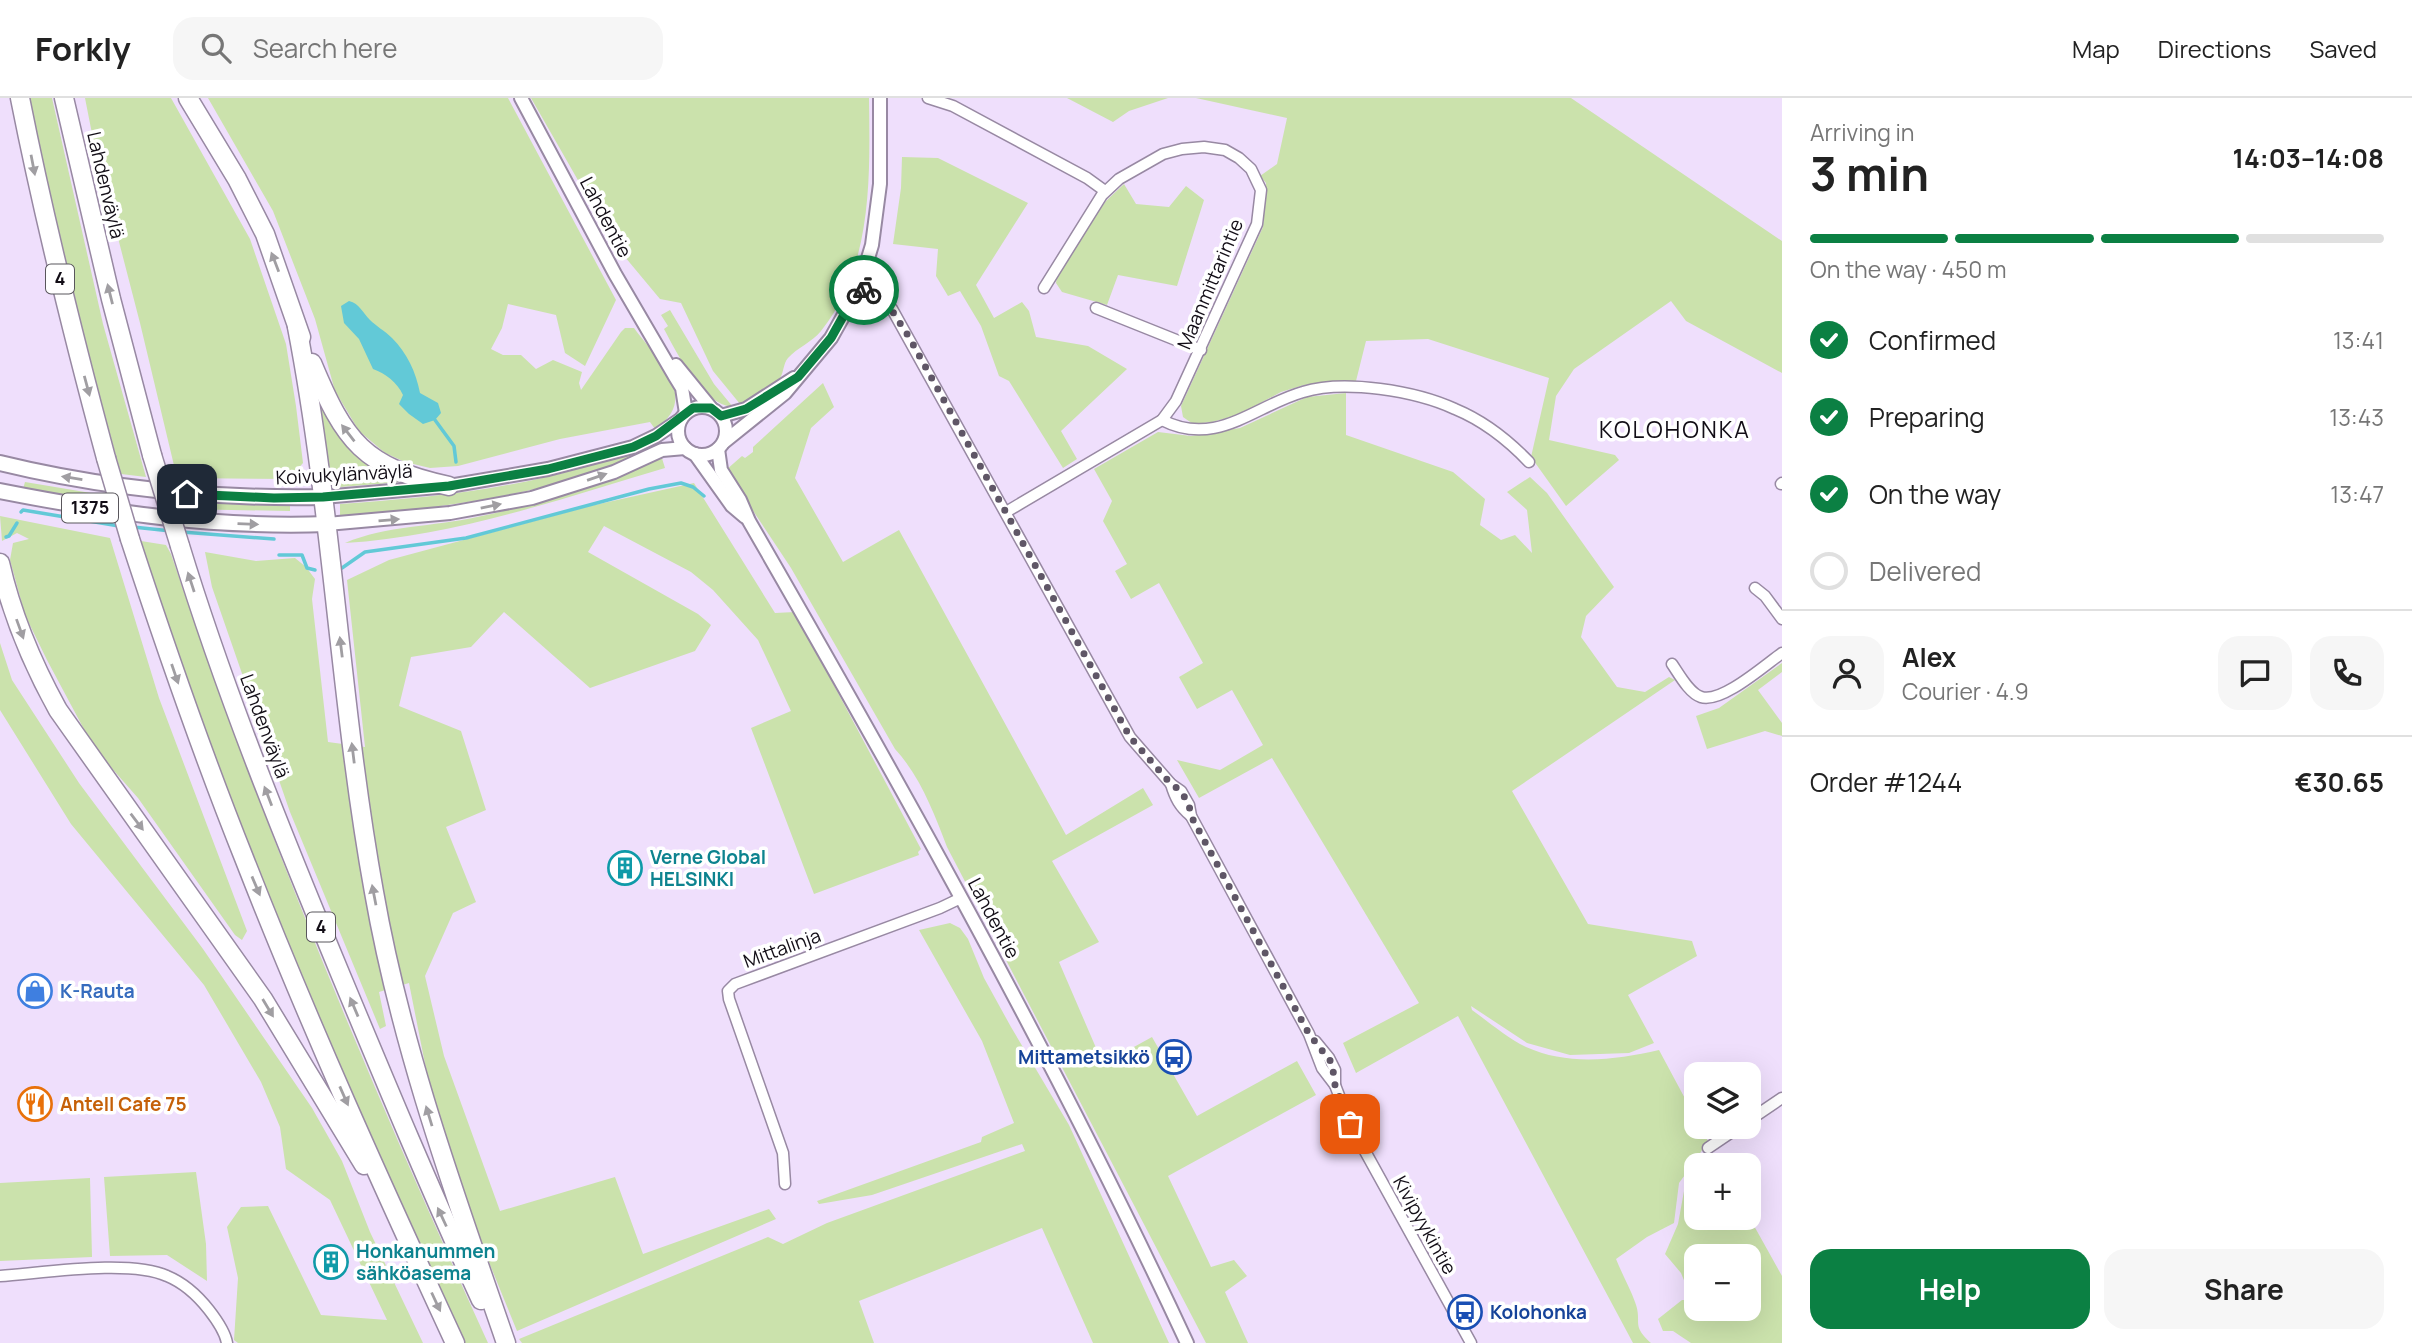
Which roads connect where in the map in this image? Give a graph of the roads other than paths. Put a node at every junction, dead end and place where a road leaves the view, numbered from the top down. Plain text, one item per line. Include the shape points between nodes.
1 (20, 98) edge
2 (64, 98) edge
3 (188, 98) edge
4 (521, 98) edge
5 (880, 98) edge
6 (890, 98) edge
7 (928, 98) edge
8 (1105, 191) junction
9 (859, 288) junction
10 (1044, 288) dead end
11 (1096, 308) dead end
12 (297, 327) junction
13 (1201, 349) junction
14 (662, 351) junction
15 (798, 377) junction
16 (716, 412) junction
17 (683, 416) junction
18 (1162, 420) junction
19 (721, 446) junction
20 (690, 451) junction
21 (1529, 462) dead end
22 (0, 463) edge
23 (449, 486) junction
24 (0, 491) edge
25 (323, 497) junction
26 (1006, 512) junction
27 (749, 521) junction
28 (327, 524) junction
29 (0, 563) edge
30 (1755, 588) dead end
31 (1782, 619) edge
32 (1782, 653) edge
33 (1672, 664) dead end
34 (961, 898) junction
35 (1782, 1098) edge
36 (1761, 1112) edge
37 (1721, 1139) edge
38 (1708, 1148) dead end
39 (785, 1184) dead end
40 (398, 1218) junction
41 (0, 1276) edge
42 (227, 1343) edge
43 (455, 1343) edge
44 (504, 1343) edge
45 (1187, 1343) edge
46 (1471, 1343) edge

1 -> 40 highway, 4, bridge via 67,311 130,539 244,860
44 -> 2 highway, Lahdenväylä / 4, bridge via 435,1200 284,840 238,717 152,455
12 -> 3 highway via 265,234
4 - 14 main road, Lahdentie via 615,274
5 - 6 street
5 - 9 main road via 880,184 872,245
7 - 8 street via 953,106
8 - 10 street, Maanmittarintie
8 - 13 street, Maanmittarintie via 1141,165 1182,149 1225,150 1251,169 1261,190 1257,224
9 - 15 main road via 831,338
9 - 26 street, Kivipyykintie via 892,309
11 - 13 street
23 -> 12 highway via 403,474 356,443 332,410
12 - 25 highway
13 - 18 street, Maanmittarintie
14 - 16 main road, Lahdentie
14 - 17 main road, Lahdentie via 682,388
15 - 16 main road via 746,409
15 - 19 main road
16 - 17 main road via 693,408
16 - 19 main road via 727,432
17 - 20 main road via 678,436
17 - 23 main road, Koivukylänväylä / 1375 via 633,447 548,469
18 - 21 street via 1173,426 1215,428 1304,391 1365,388 1453,408 1492,430
18 - 26 street, Maanmittarintie
19 - 20 main road via 703,456
19 - 27 main road, Lahdentie via 721,470
20 - 27 main road, Lahdentie
28 -> 20 main road, 1375 via 450,513 532,498 614,472 662,450
25 -> 22 main road, Koivukylänväylä / 1375 via 233,497 140,489
23 - 25 main road, Koivukylänväylä / 1375
24 -> 28 main road, 1375 via 146,517
25 - 28 highway
26 - 46 street, Kivipyykintie via 1130,737 1185,796 1191,816 1327,1066 1350,1124
27 - 34 main road, Lahdentie
44 -> 28 highway via 410,1055 374,894 357,790
29 -> 40 highway via 25,644 58,710 263,999
30 - 31 street
32 - 33 street via 1725,693 1707,698 1695,693
34 - 39 street, Mittalinja via 735,984 729,991 783,1153
34 - 45 main road, Lahdentie via 1079,1118
35 - 36 street
37 - 38 street
40 -> 43 highway, 4
41 - 42 street via 120,1268 166,1275 201,1300

